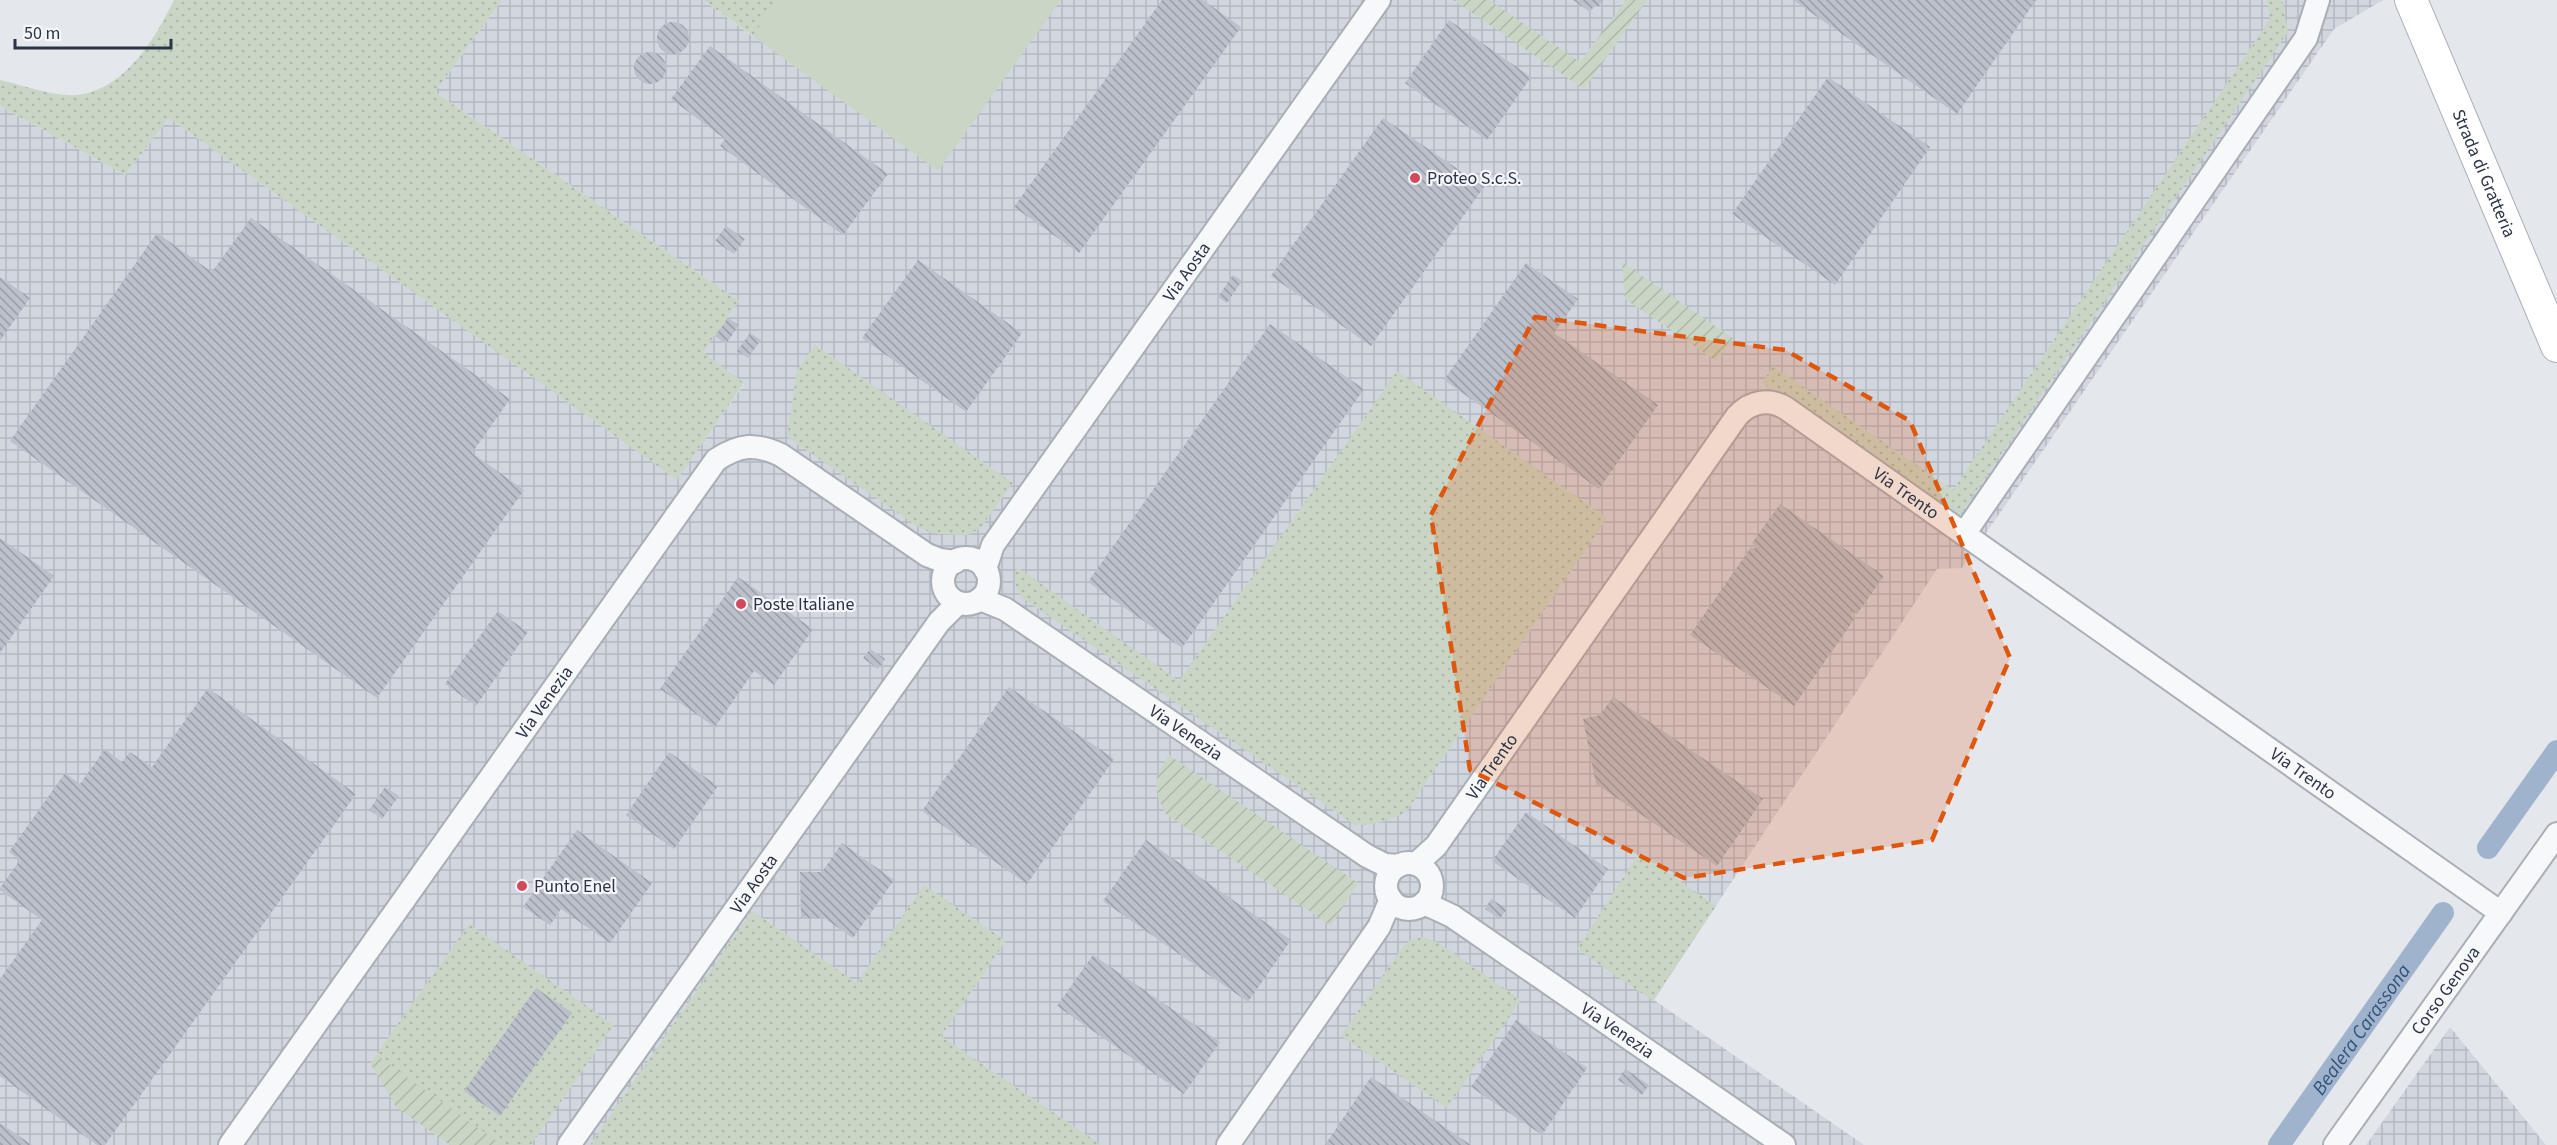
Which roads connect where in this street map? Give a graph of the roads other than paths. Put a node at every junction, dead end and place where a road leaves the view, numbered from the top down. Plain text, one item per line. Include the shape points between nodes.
1 (1379, 0) edge
2 (2318, 0) edge
3 (2411, 0) edge
4 (2557, 346) edge
5 (1964, 534) junction
6 (966, 581) junction
7 (2557, 834) edge
8 (1410, 886) junction
9 (2500, 913) junction
10 (230, 1145) edge
11 (569, 1145) edge
12 (1228, 1145) edge
13 (1785, 1145) edge
14 (2336, 1145) edge

1 - 6 street, Via Aosta
2 - 5 street via 2306,38
3 - 4 main road, Strada di Gratteria
5 - 8 street, Via Trento via 1782,406 1768,402 1751,404 1737,416
5 - 9 street, Via Trento
6 - 8 street, Via Venezia via 1385,865
6 - 10 street, Via Venezia via 781,455 764,447 748,446 731,450 716,460
6 - 11 street, Via Aosta
7 - 9 street, Corso Genova
8 - 12 street, Via Trento
8 - 13 street, Via Venezia
9 - 14 street, Corso Genova

